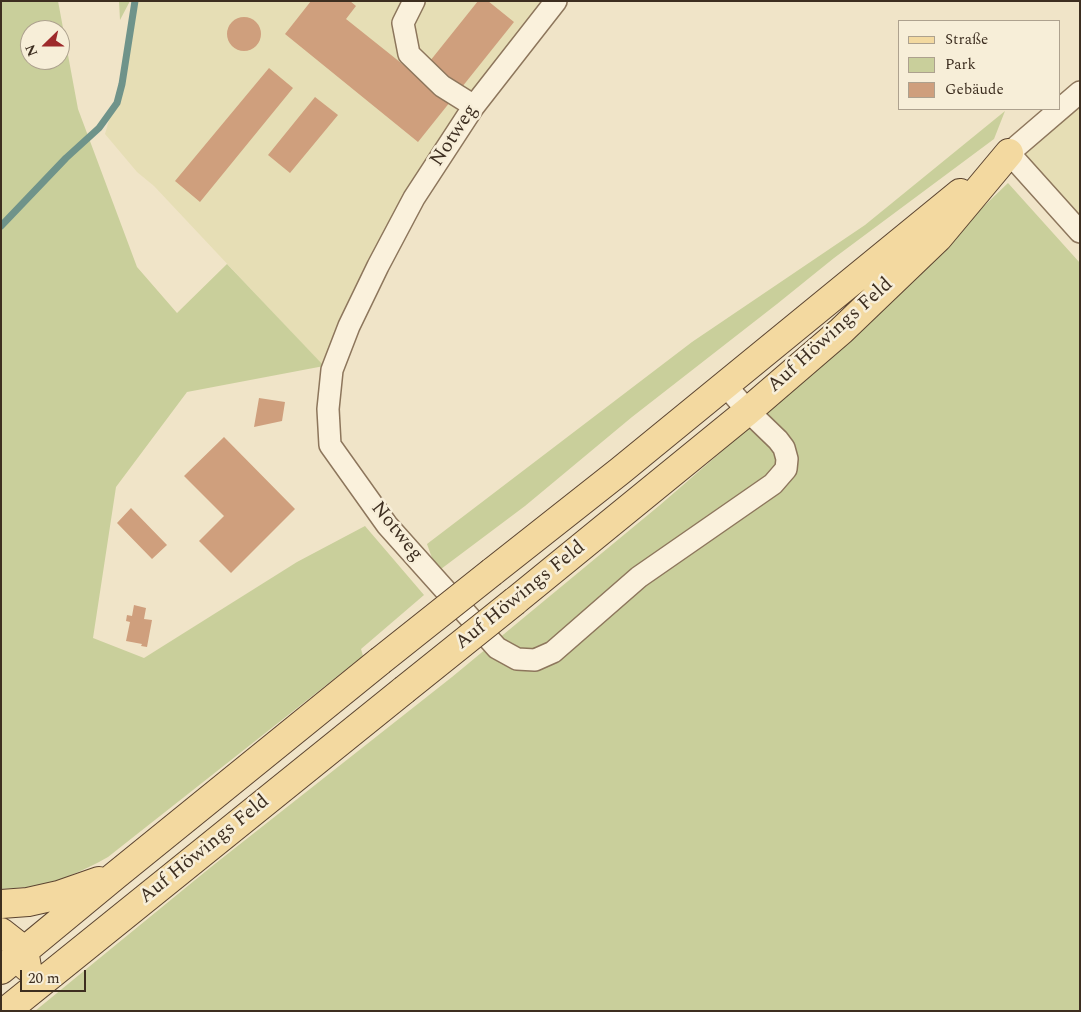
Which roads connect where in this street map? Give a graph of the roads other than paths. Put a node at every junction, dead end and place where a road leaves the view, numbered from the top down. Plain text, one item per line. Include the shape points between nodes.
1 (414, 1) edge
2 (556, 1) edge
3 (1080, 92) edge
4 (474, 106) junction
5 (1061, 108) edge
6 (1059, 110) edge
7 (1009, 153) junction
8 (1080, 232) edge
9 (725, 385) junction
10 (748, 411) junction
11 (116, 875) junction
12 (1, 904) edge
13 (1, 932) edge
14 (24, 950) junction
15 (1, 970) edge
16 (1, 983) edge
17 (32, 990) junction
18 (6, 1011) edge

1 - 4 street via 403,23 410,54 442,86
2 - 4 street, Notweg
3 - 5 street, Auf Höwings Feld
4 - 10 street, Notweg via 414,198 349,326 332,370 328,409 330,445 387,525 497,648 517,659 535,660 553,652 638,577 773,484 786,469 784,448
6 - 7 street, Auf Höwings Feld
7 - 8 street
7 - 9 main road, Auf Höwings Feld
7 - 10 main road, Auf Höwings Feld via 938,238 841,331
9 - 10 street, Notweg
9 - 11 main road, Auf Höwings Feld, bridge
10 - 17 main road, Auf Höwings Feld, bridge
11 - 12 main road via 59,895
11 - 14 main road, Auf Höwings Feld
13 - 14 main road
14 - 15 main road, Auf Höwings Feld
14 - 17 main road
16 - 17 main road
17 - 18 main road, Auf Höwings Feld

